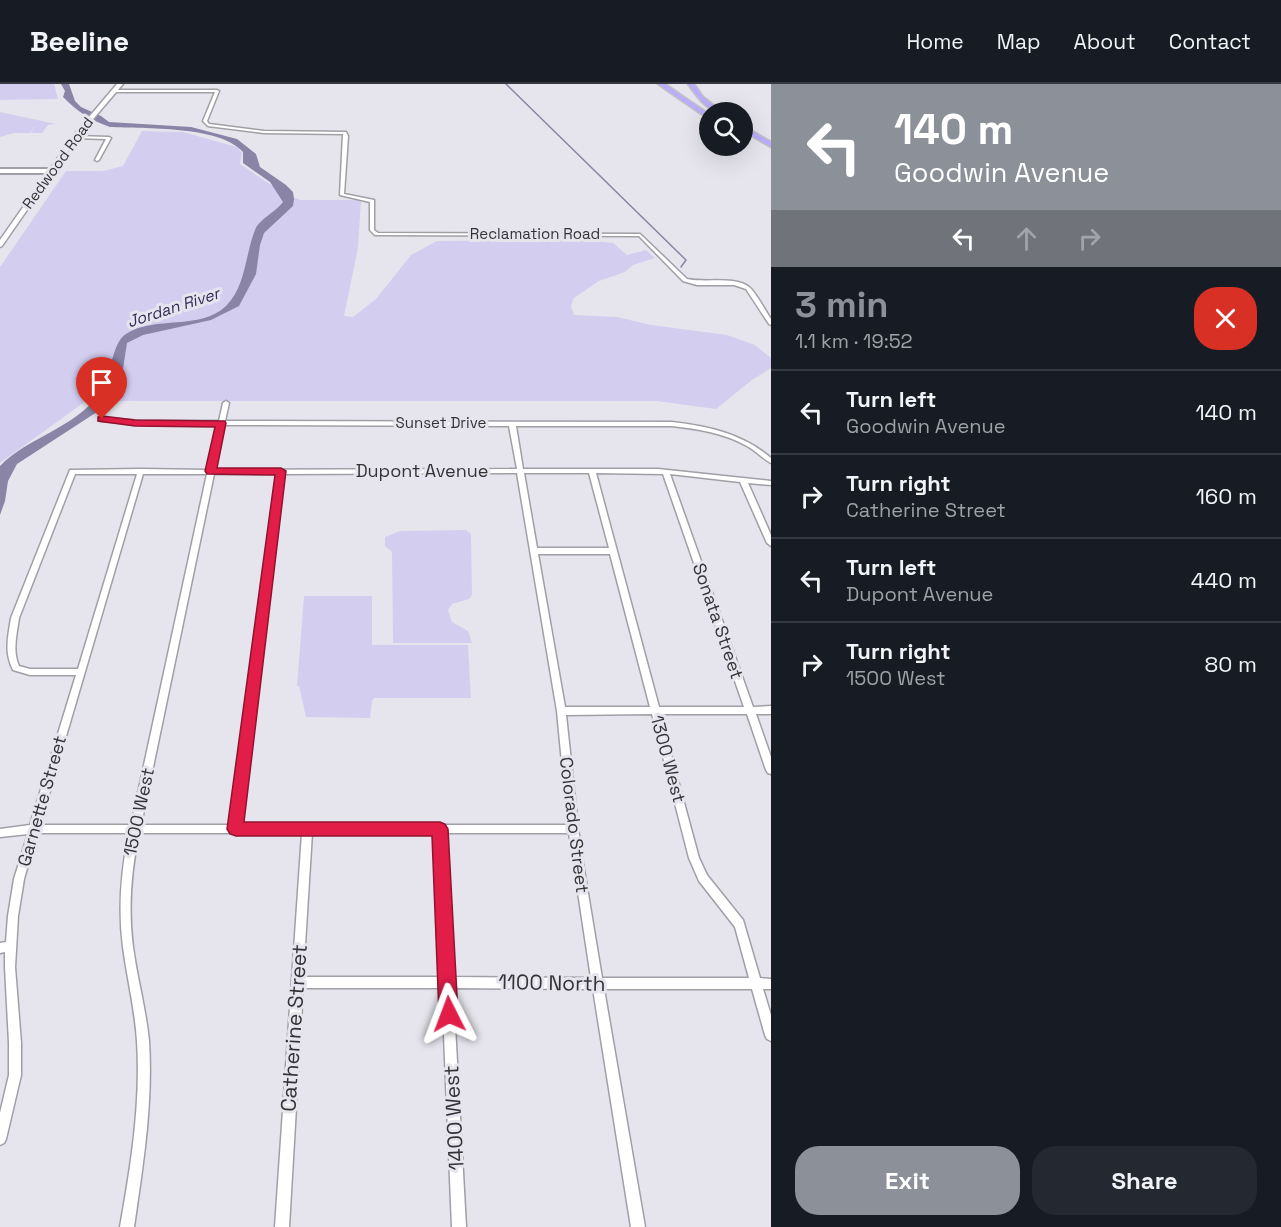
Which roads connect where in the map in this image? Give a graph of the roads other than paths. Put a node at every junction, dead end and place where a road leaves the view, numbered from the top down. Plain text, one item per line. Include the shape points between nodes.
1 (120, 84) edge
2 (661, 84) edge
3 (691, 84) edge
4 (698, 84) edge
5 (685, 90) dead end
6 (114, 91) junction
7 (217, 91) joint
8 (700, 102) edge
9 (704, 102) edge
10 (708, 102) edge
11 (699, 106) edge
12 (753, 134) edge
13 (75, 137) junction
14 (753, 143) edge
15 (771, 145) edge
16 (768, 153) edge
17 (97, 160) dead end
18 (0, 171) edge
19 (50, 171) junction
20 (0, 245) edge
21 (771, 323) edge
22 (226, 403) dead end
23 (102, 419) dead end
24 (221, 423) junction
25 (512, 423) junction
26 (771, 461) edge
27 (141, 471) junction
28 (211, 471) junction
29 (281, 471) junction
30 (520, 471) junction
31 (592, 471) junction
32 (666, 472) junction
33 (743, 480) junction
34 (771, 483) edge
35 (771, 543) edge
36 (533, 551) junction
37 (613, 551) junction
38 (80, 672) junction
39 (655, 710) junction
40 (750, 710) junction
41 (771, 710) edge
42 (561, 711) junction
43 (771, 770) edge
44 (33, 829) junction
45 (135, 829) junction
46 (236, 829) junction
47 (307, 829) junction
48 (440, 829) junction
49 (573, 829) junction
50 (0, 833) edge
51 (5, 947) edge
52 (297, 982) junction
53 (447, 982) junction
54 (597, 983) junction
55 (756, 984) junction
56 (771, 984) edge
57 (771, 1035) edge
58 (4, 1108) edge
59 (0, 1139) edge
60 (127, 1227) edge
61 (282, 1227) edge
62 (459, 1227) edge
63 (638, 1227) edge

1 - 6 main road, Redwood Road
2 - 11 highway
3 - 9 highway
4 - 10 highway
5 - 8 highway
6 - 7 street
6 - 13 main road, Redwood Road
7 - 21 street, Reclamation Road via 205,121 212,127 345,134 341,194 372,201 372,230 376,234 640,235 685,280 750,290
12 - 15 highway
13 - 17 street via 109,138
13 - 19 main road, Redwood Road
14 - 16 highway
18 - 19 street
19 - 20 main road, Redwood Road
22 - 24 street, 1500 West
23 - 24 street, Sunset Drive
24 - 25 street, Sunset Drive
24 - 28 street, 1500 West
25 - 26 street, Sunset Drive via 691,426 736,438
25 - 30 street, Colorado Street
27 - 28 street, Dupont Avenue
27 - 38 street, Garnette Street
27 - 38 street, Dupont Avenue via 72,472 15,618 12,660 16,669
28 - 29 street, Dupont Avenue
28 - 45 street, 1500 West
29 - 30 street, Dupont Avenue
29 - 46 street
30 - 31 street, Dupont Avenue
30 - 36 street, Colorado Street
31 - 32 street, Dupont Avenue
31 - 37 street, 1300 West
32 - 33 street, Dupont Avenue
32 - 40 street, Sonata Street
33 - 34 street, Dupont Avenue
33 - 35 street
36 - 37 street
36 - 42 street, Colorado Street
37 - 39 street, 1300 West
38 - 44 street, Garnette Street
39 - 40 street
39 - 42 street
39 - 55 street, 1300 West via 694,858 703,878 739,924
40 - 41 street
40 - 43 street, Sonata Street
42 - 49 street, Colorado Street
44 - 45 street
44 - 50 street
44 - 51 street, Garnette Street
45 - 46 street
45 - 60 street, 1500 West via 126,881 125,926 141,1017 145,1090
46 - 47 street
47 - 48 street
47 - 52 street, Catherine Street
48 - 49 street
48 - 53 street, 1400 West
49 - 54 street, Colorado Street
51 - 58 street, Garnette Street via 16,1059
52 - 53 street, 1100 North
52 - 61 street, Catherine Street
53 - 54 street, 1100 North
53 - 62 street, 1400 West
54 - 55 street, 1100 North
54 - 63 street, Colorado Street
55 - 56 street, 1100 North
55 - 57 street, 1300 West
58 - 59 street, Garnette Street

